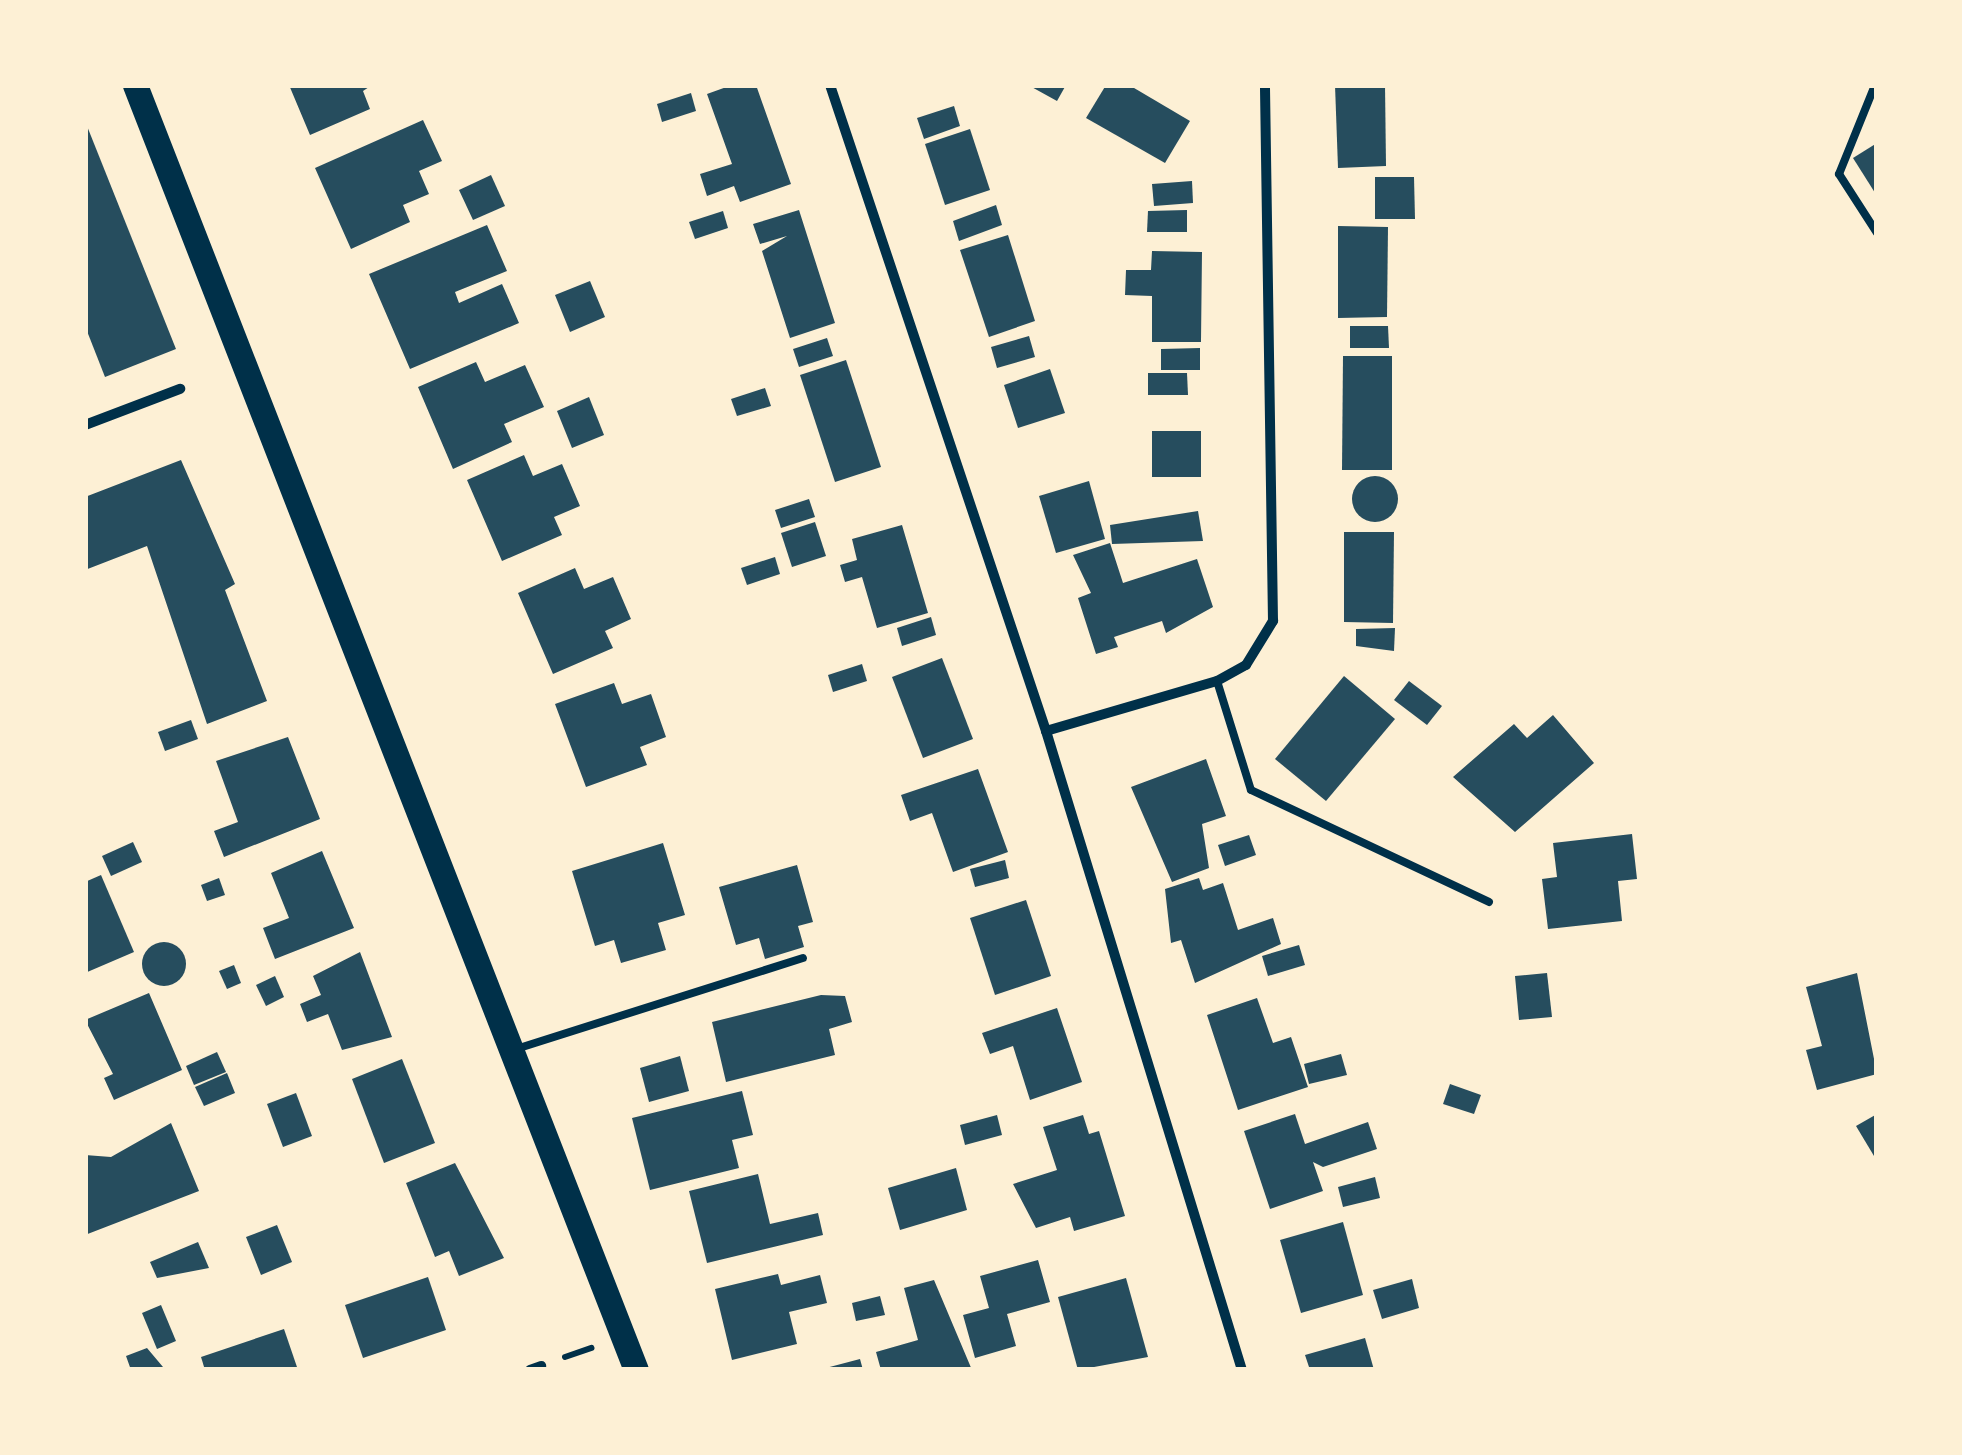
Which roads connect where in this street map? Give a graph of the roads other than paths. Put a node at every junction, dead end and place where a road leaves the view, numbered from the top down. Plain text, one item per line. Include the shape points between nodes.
1 (135, 85) edge
2 (830, 85) edge
3 (1264, 85) edge
4 (1874, 85) edge
5 (1877, 233) edge
6 (180, 389) dead end
7 (85, 426) edge
8 (1217, 681) junction
9 (1046, 731) junction
10 (1489, 902) dead end
11 (803, 958) dead end
12 (509, 1051) junction
13 (636, 1370) edge
14 (1242, 1370) edge

1 - 12 main road
2 - 9 street
3 - 8 street via 1272,621 1246,665
4 - 5 lane via 1839,174
6 - 7 street
8 - 9 street
8 - 10 lane via 1251,790
9 - 14 street
11 - 12 lane
12 - 13 main road

